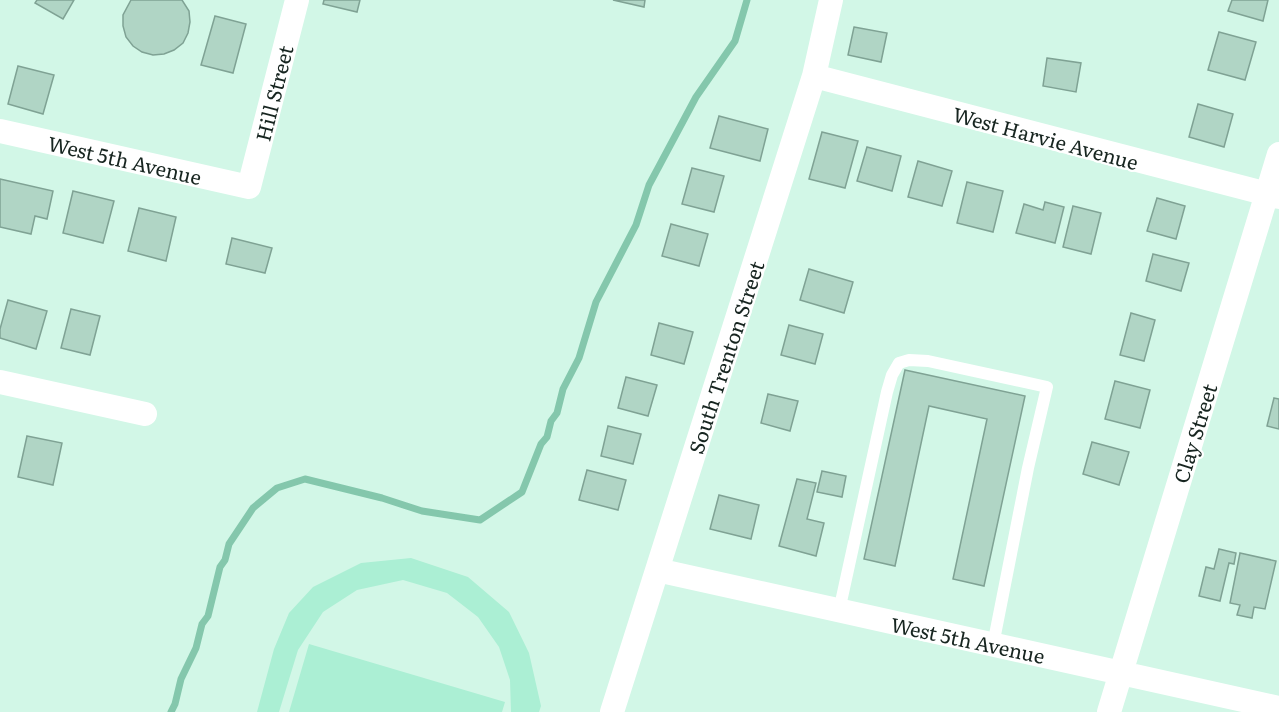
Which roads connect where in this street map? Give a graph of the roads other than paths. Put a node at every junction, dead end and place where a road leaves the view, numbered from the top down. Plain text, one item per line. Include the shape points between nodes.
1 (297, 0) edge
2 (831, 0) edge
3 (814, 76) junction
4 (0, 131) edge
5 (1279, 154) edge
6 (249, 187) joint
7 (1273, 196) edge
8 (0, 382) edge
9 (145, 414) dead end
10 (657, 570) junction
11 (839, 611) junction
12 (993, 645) junction
13 (1121, 673) junction
14 (1279, 708) edge
15 (612, 712) edge
16 (1109, 712) edge

1 - 6 street, Hill Street
2 - 3 street, South Trenton Street
3 - 7 street, West Harvie Avenue
3 - 10 street, South Trenton Street
4 - 6 street, West 5th Avenue
5 - 7 street, Clay Street
7 - 13 street, Clay Street
8 - 9 street
10 - 11 street, West 5th Avenue
10 - 15 street, South Trenton Street
11 - 12 street, West 5th Avenue
11 - 12 lane via 892,375 899,363 928,361 1025,382 1047,387
12 - 13 street, West 5th Avenue
13 - 14 street, West 5th Avenue
13 - 16 street, Clay Street

